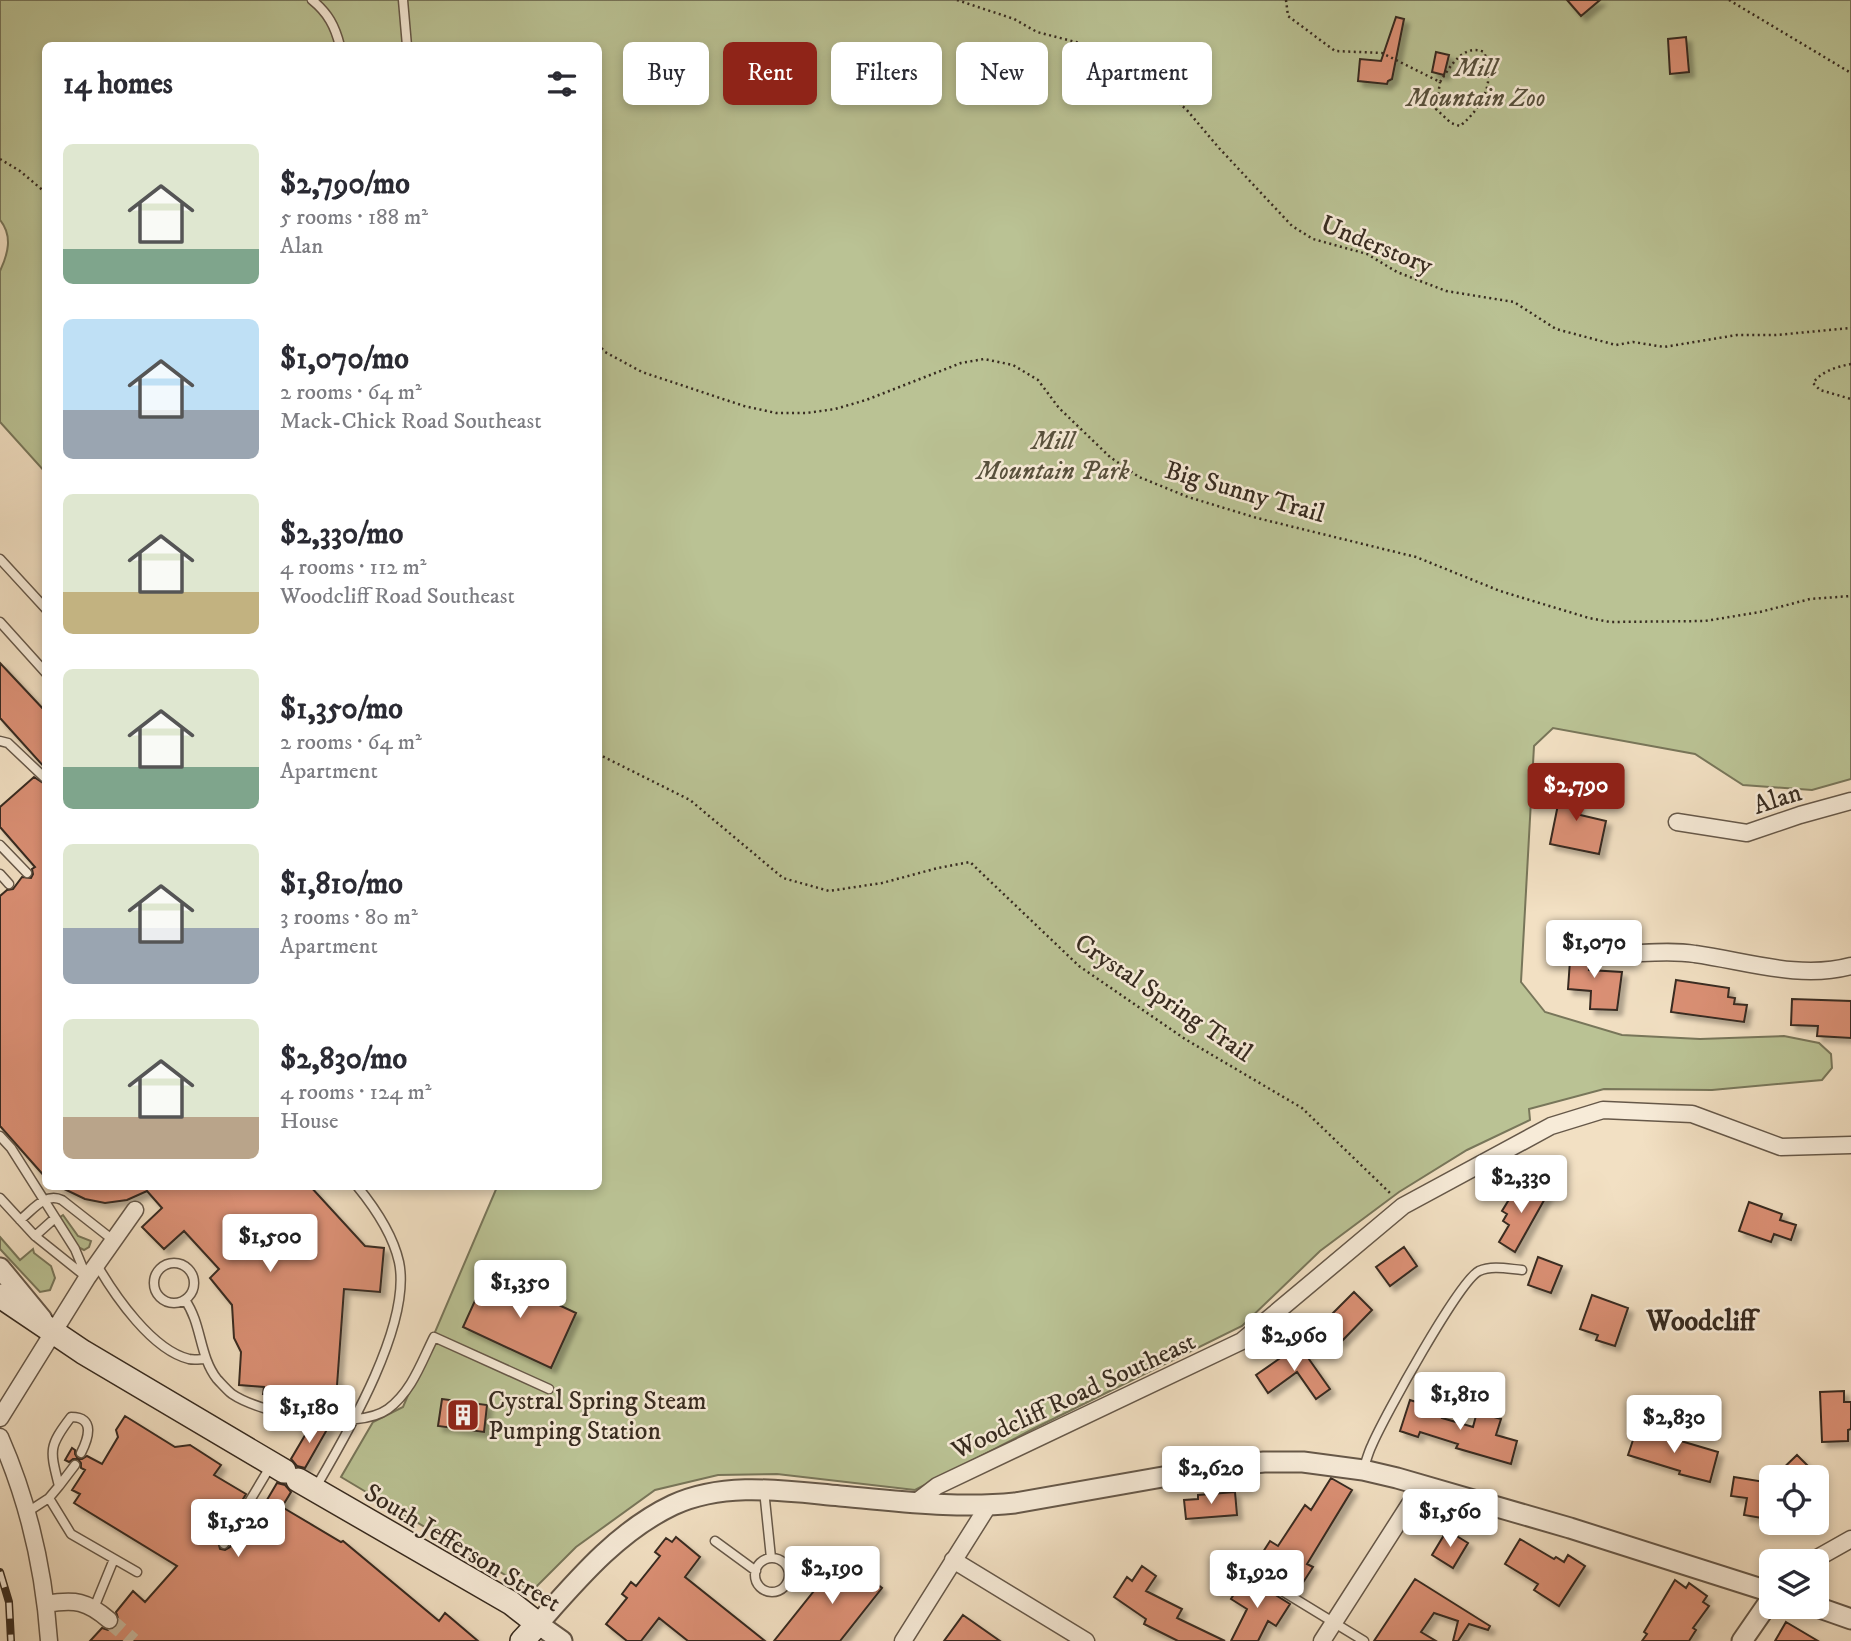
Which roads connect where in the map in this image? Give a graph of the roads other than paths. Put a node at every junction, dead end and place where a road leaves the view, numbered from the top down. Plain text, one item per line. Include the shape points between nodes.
1 (312, 0) edge
2 (403, 0) edge
3 (339, 42) edge
4 (407, 42) edge
5 (0, 559) edge
6 (42, 605) edge
7 (0, 622) edge
8 (42, 669) edge
9 (0, 741) edge
10 (42, 775) edge
11 (1851, 801) edge
12 (1677, 822) dead end
13 (0, 845) edge
14 (27, 873) dead end
15 (0, 874) edge
16 (9, 884) dead end
17 (1641, 953) dead end
18 (1851, 966) edge
19 (0, 1136) edge
20 (1851, 1145) edge
21 (362, 1190) edge
22 (0, 1198) edge
23 (44, 1200) junction
24 (135, 1210) dead end
25 (55, 1218) junction
26 (20, 1220) junction
27 (35, 1236) junction
28 (113, 1240) junction
29 (0, 1268) edge
30 (1522, 1270) dead end
31 (92, 1271) junction
32 (0, 1296) edge
33 (185, 1300) junction
34 (53, 1334) junction
35 (206, 1359) junction
36 (549, 1389) dead end
37 (0, 1418) edge
38 (355, 1419) junction
39 (0, 1437) edge
40 (81, 1453) dead end
41 (75, 1465) dead end
42 (1363, 1470) junction
43 (292, 1476) junction
44 (1422, 1485) junction
45 (59, 1486) junction
46 (764, 1490) junction
47 (49, 1498) junction
48 (915, 1503) junction
49 (988, 1506) junction
50 (29, 1511) junction
51 (1851, 1539) edge
52 (715, 1541) dead end
53 (224, 1544) dead end
54 (1829, 1551) edge
55 (771, 1558) junction
56 (114, 1559) junction
57 (953, 1560) junction
58 (1242, 1567) dead end
59 (756, 1571) junction
60 (137, 1573) dead end
61 (1759, 1588) edge
62 (46, 1604) junction
63 (94, 1608) junction
64 (1829, 1611) edge
65 (1759, 1616) edge
66 (1851, 1619) edge
67 (109, 1620) tunnel mouth
68 (1334, 1622) junction
69 (538, 1624) junction
70 (49, 1641) edge
71 (522, 1641) edge
72 (562, 1641) edge
73 (903, 1641) edge
74 (1086, 1641) edge
75 (1322, 1641) edge
76 (1364, 1641) edge
77 (1742, 1641) edge

1 - 3 lane via 332,23
2 - 4 lane
5 - 6 lane
7 - 8 lane
9 - 10 lane via 8,743
11 - 12 street, Alan via 1748,833
13 - 14 lane
15 - 16 lane
17 - 18 street via 1693,954 1811,971
19 - 23 lane
20 - 48 street, Woodcliff Road Southeast via 1781,1147 1692,1114 1602,1110 1551,1126 1403,1206 1242,1342 937,1486
21 - 38 lane via 382,1221 398,1260 401,1283 390,1333
22 - 26 lane
23 - 25 lane
23 - 26 lane
23 - 28 lane via 62,1200
24 - 28 street
25 - 27 lane
25 - 31 lane
26 - 27 lane
27 - 31 lane
28 - 31 street
29 - 34 street
30 - 42 lane via 1490,1268 1470,1277 1401,1392
31 - 34 street
31 - 35 lane via 168,1348 190,1359
32 - 34 main road, South Jefferson Street
33 - 33 lane via 173,1303 156,1293 155,1279 161,1268 173,1263 190,1271 193,1290
33 - 35 lane via 196,1317
34 - 37 street
34 - 43 main road, South Jefferson Street
35 - 38 lane via 232,1394 269,1411
36 - 38 lane via 433,1337 410,1386 386,1410
38 - 43 lane
39 - 50 street
40 - 45 lane via 88,1426 71,1417 51,1449
41 - 45 lane
42 - 44 street
42 - 49 street via 1264,1462
43 - 53 lane
43 - 69 main road, South Jefferson Street via 511,1603
44 - 61 street
44 - 68 street
45 - 47 lane
46 - 48 street
46 - 55 lane
46 - 69 street via 697,1496 649,1518 578,1579
47 - 50 lane
47 - 56 lane via 71,1534
48 - 49 street
49 - 57 street
50 - 62 street
51 - 54 street
52 - 59 lane
55 - 59 lane via 763,1560
55 - 59 lane via 787,1567 789,1577 783,1587 774,1591 763,1588
56 - 60 lane
56 - 63 lane
57 - 73 street
57 - 74 street
58 - 68 lane
62 - 63 street via 82,1602
62 - 70 street
63 - 67 street
64 - 66 street
65 - 77 street
68 - 75 street
68 - 76 lane
69 - 71 main road
69 - 72 street, South Jefferson Street

